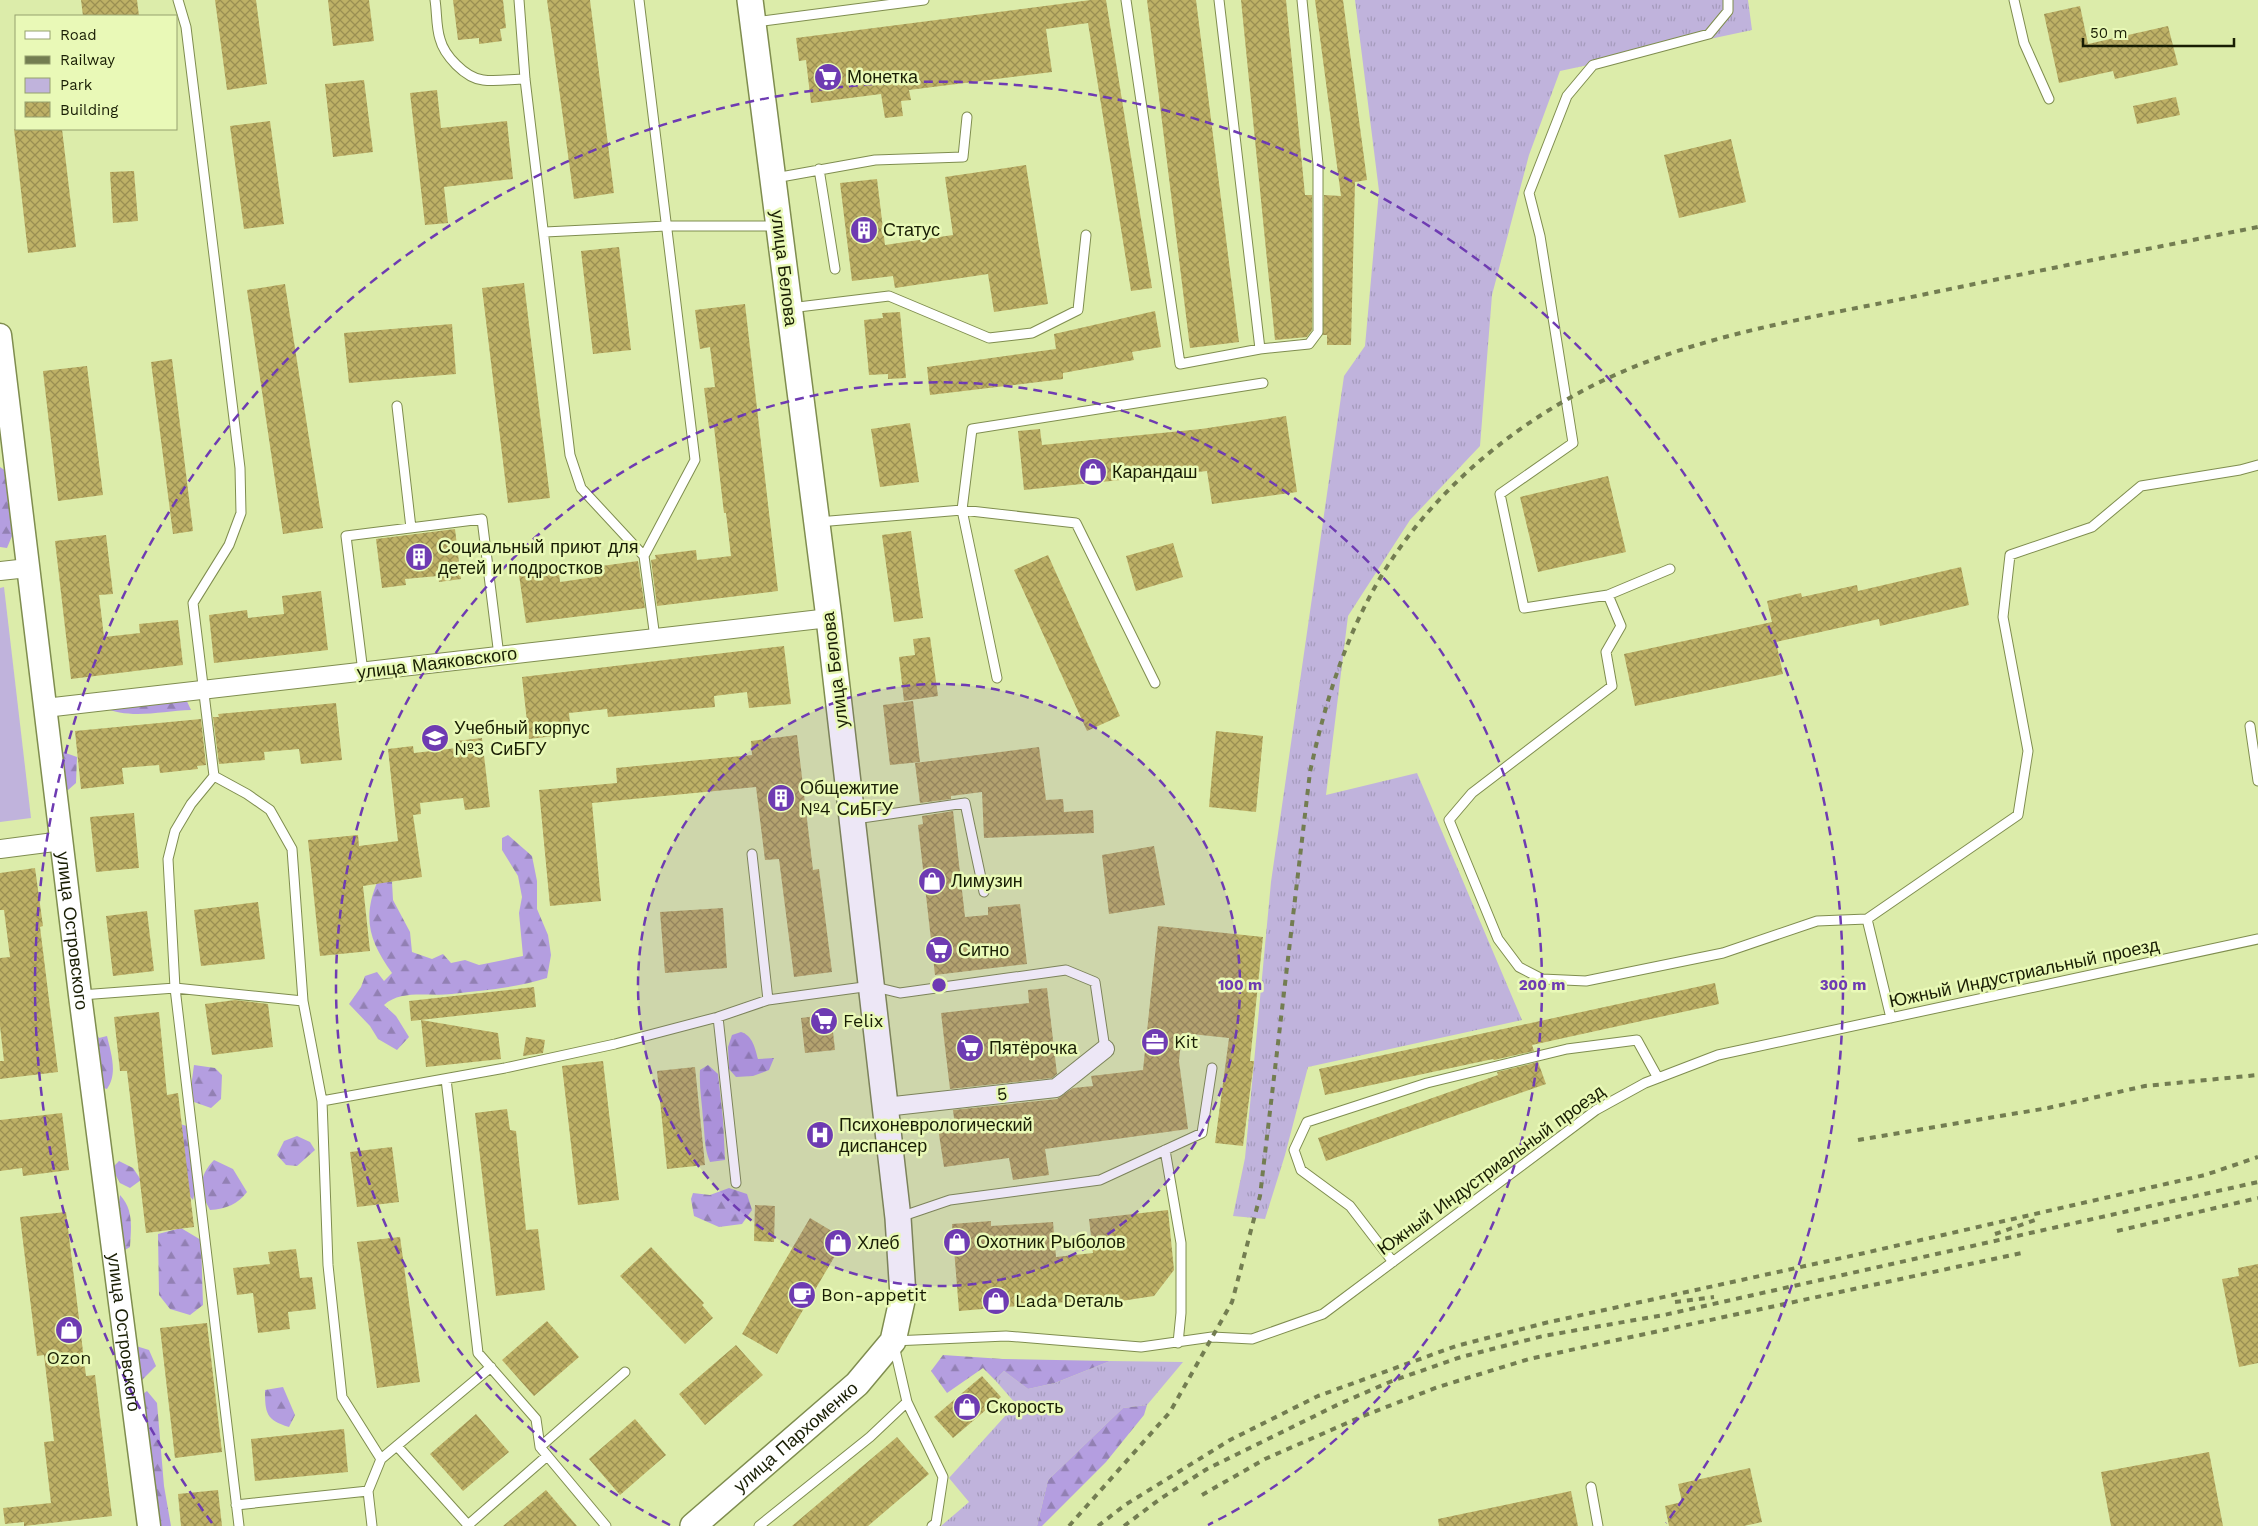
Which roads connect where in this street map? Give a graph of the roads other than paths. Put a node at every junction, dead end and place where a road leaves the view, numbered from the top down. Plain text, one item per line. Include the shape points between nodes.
1 (178, 0) edge
2 (436, 0) edge
3 (519, 0) edge
4 (639, 0) edge
5 (924, 0) edge
6 (1126, 0) edge
7 (1219, 0) edge
8 (1302, 0) edge
9 (1728, 0) edge
10 (2014, 0) edge
11 (751, 11) edge
12 (525, 79) junction
13 (2049, 99) dead end
14 (967, 117) dead end
15 (819, 169) junction
16 (773, 178) junction
17 (666, 226) junction
18 (779, 226) junction
19 (545, 232) junction
20 (1086, 235) dead end
21 (836, 269) dead end
22 (789, 308) junction
23 (0, 335) edge
24 (1260, 349) junction
25 (1263, 383) dead end
26 (397, 406) dead end
27 (2258, 465) edge
28 (962, 510) junction
29 (817, 522) junction
30 (411, 528) junction
31 (644, 556) junction
32 (28, 568) junction
33 (1670, 569) dead end
34 (0, 571) edge
35 (1608, 595) junction
36 (829, 618) junction
37 (655, 638) junction
38 (499, 656) junction
39 (363, 672) junction
40 (997, 678) dead end
41 (1154, 683) dead end
42 (203, 690) junction
43 (45, 708) junction
44 (2250, 726) dead end
45 (214, 776) junction
46 (2258, 781) edge
47 (852, 819) junction
48 (62, 841) junction
49 (0, 849) edge
50 (752, 854) dead end
51 (984, 892) dead end
52 (1867, 919) junction
53 (2258, 939) edge
54 (871, 986) junction
55 (175, 988) junction
56 (80, 995) junction
57 (768, 1000) junction
58 (303, 1001) junction
59 (718, 1017) junction
60 (1891, 1018) junction
61 (1105, 1049) joint
62 (1212, 1068) dead end
63 (1658, 1078) junction
64 (446, 1079) junction
65 (322, 1101) junction
66 (885, 1107) junction
67 (1165, 1150) junction
68 (736, 1183) dead end
69 (898, 1218) junction
70 (1393, 1262) junction
71 (893, 1341) junction
72 (1178, 1343) junction
73 (491, 1367) junction
74 (626, 1372) dead end
75 (907, 1402) junction
76 (396, 1446) junction
77 (540, 1448) junction
78 (548, 1456) junction
79 (381, 1459) junction
80 (1591, 1487) dead end
81 (368, 1491) junction
82 (236, 1505) junction
83 (149, 1526) edge
84 (239, 1526) edge
85 (372, 1526) edge
86 (468, 1526) edge
87 (606, 1526) edge
88 (693, 1526) edge
89 (759, 1526) edge
90 (932, 1526) edge
91 (1598, 1526) edge

1 - 42 lane via 186,27 240,468 241,513 229,545 193,603
2 - 12 lane via 440,38 460,68 482,80
3 - 12 lane
4 - 17 lane
5 - 11 lane
6 - 24 lane via 1180,364
7 - 24 lane
8 - 24 lane via 1318,164 1318,332 1309,344
9 - 35 lane via 1728,11 1709,34 1593,65 1567,96 1529,193 1540,236 1573,443 1500,494 1524,608
10 - 13 lane via 2024,43
11 - 16 main road, улица Белова
12 - 19 lane
14 - 15 lane via 963,157 875,160
15 - 16 lane
15 - 21 lane
16 - 18 main road, улица Белова
17 - 18 lane
17 - 19 lane
17 - 31 lane via 695,460
18 - 22 main road, улица Белова
19 - 31 lane via 570,455 581,488
20 - 22 lane via 1078,310 1032,333 989,338 889,296
22 - 29 main road, улица Белова
23 - 32 street, улица Островского via 12,465
25 - 28 lane via 972,430
26 - 30 lane
27 - 52 lane via 2141,486 2092,527 2010,555 2003,617 2028,751 2018,815
28 - 29 lane
28 - 40 lane
28 - 41 lane via 1076,523
29 - 36 main road, улица Белова
30 - 38 lane via 482,519
30 - 39 lane via 346,536
31 - 37 lane
32 - 34 street
32 - 43 street, улица Островского
33 - 35 lane
35 - 52 lane via 1621,626 1606,652 1612,686 1472,792 1449,820 1498,939 1519,967 1542,979 1586,982 1723,953 1817,921
36 - 37 street, улица Маяковского
36 - 47 main road, улица Белова
37 - 38 street, улица Маяковского
38 - 39 street, улица Маяковского
39 - 42 street, улица Маяковского
42 - 43 street, улица Маяковского
42 - 45 lane
43 - 48 street, улица Островского
44 - 46 lane
45 - 55 lane via 191,804 175,831 168,859
45 - 58 lane via 270,810 292,849
47 - 51 lane via 965,803
47 - 54 main road, улица Белова
48 - 49 street
48 - 56 street, улица Островского
50 - 57 lane
52 - 60 lane
53 - 60 lane, Южный Индустриальный проезд
54 - 57 lane
54 - 61 lane via 900,993 1066,970 1095,982
54 - 66 main road, улица Белова
55 - 56 lane
55 - 58 lane
55 - 82 lane
56 - 83 street, улица Островского
57 - 59 lane
58 - 65 lane
59 - 64 lane via 615,1044
59 - 68 lane
60 - 63 lane, Южный Индустриальный проезд via 1718,1055
61 - 66 street, 5 via 1056,1088
62 - 67 lane via 1202,1133
63 - 70 lane, Южный Индустриальный проезд via 1596,1110
63 - 70 lane via 1637,1040 1567,1049 1427,1083 1307,1122 1294,1150 1300,1170 1350,1206
64 - 65 lane
64 - 73 lane via 478,1353
65 - 79 lane via 328,1265 342,1397
66 - 69 main road, улица Белова
67 - 69 lane via 1100,1180 950,1200
67 - 72 lane via 1181,1243
69 - 71 main road, улица Белова via 903,1296
70 - 72 lane, Южный Индустриальный проезд via 1323,1314 1252,1339 1212,1338
71 - 72 lane, Южный Индустриальный проезд via 1006,1336 1141,1347
71 - 75 lane
71 - 88 main road, улица Пархоменко via 857,1384
73 - 76 lane
73 - 77 lane via 536,1419
74 - 77 lane
75 - 89 lane via 870,1437
75 - 90 lane via 943,1477 936,1522
76 - 79 lane
76 - 86 lane
77 - 78 lane
78 - 86 lane
78 - 87 lane
79 - 81 lane
80 - 91 lane
81 - 82 lane
81 - 85 lane
82 - 84 lane

